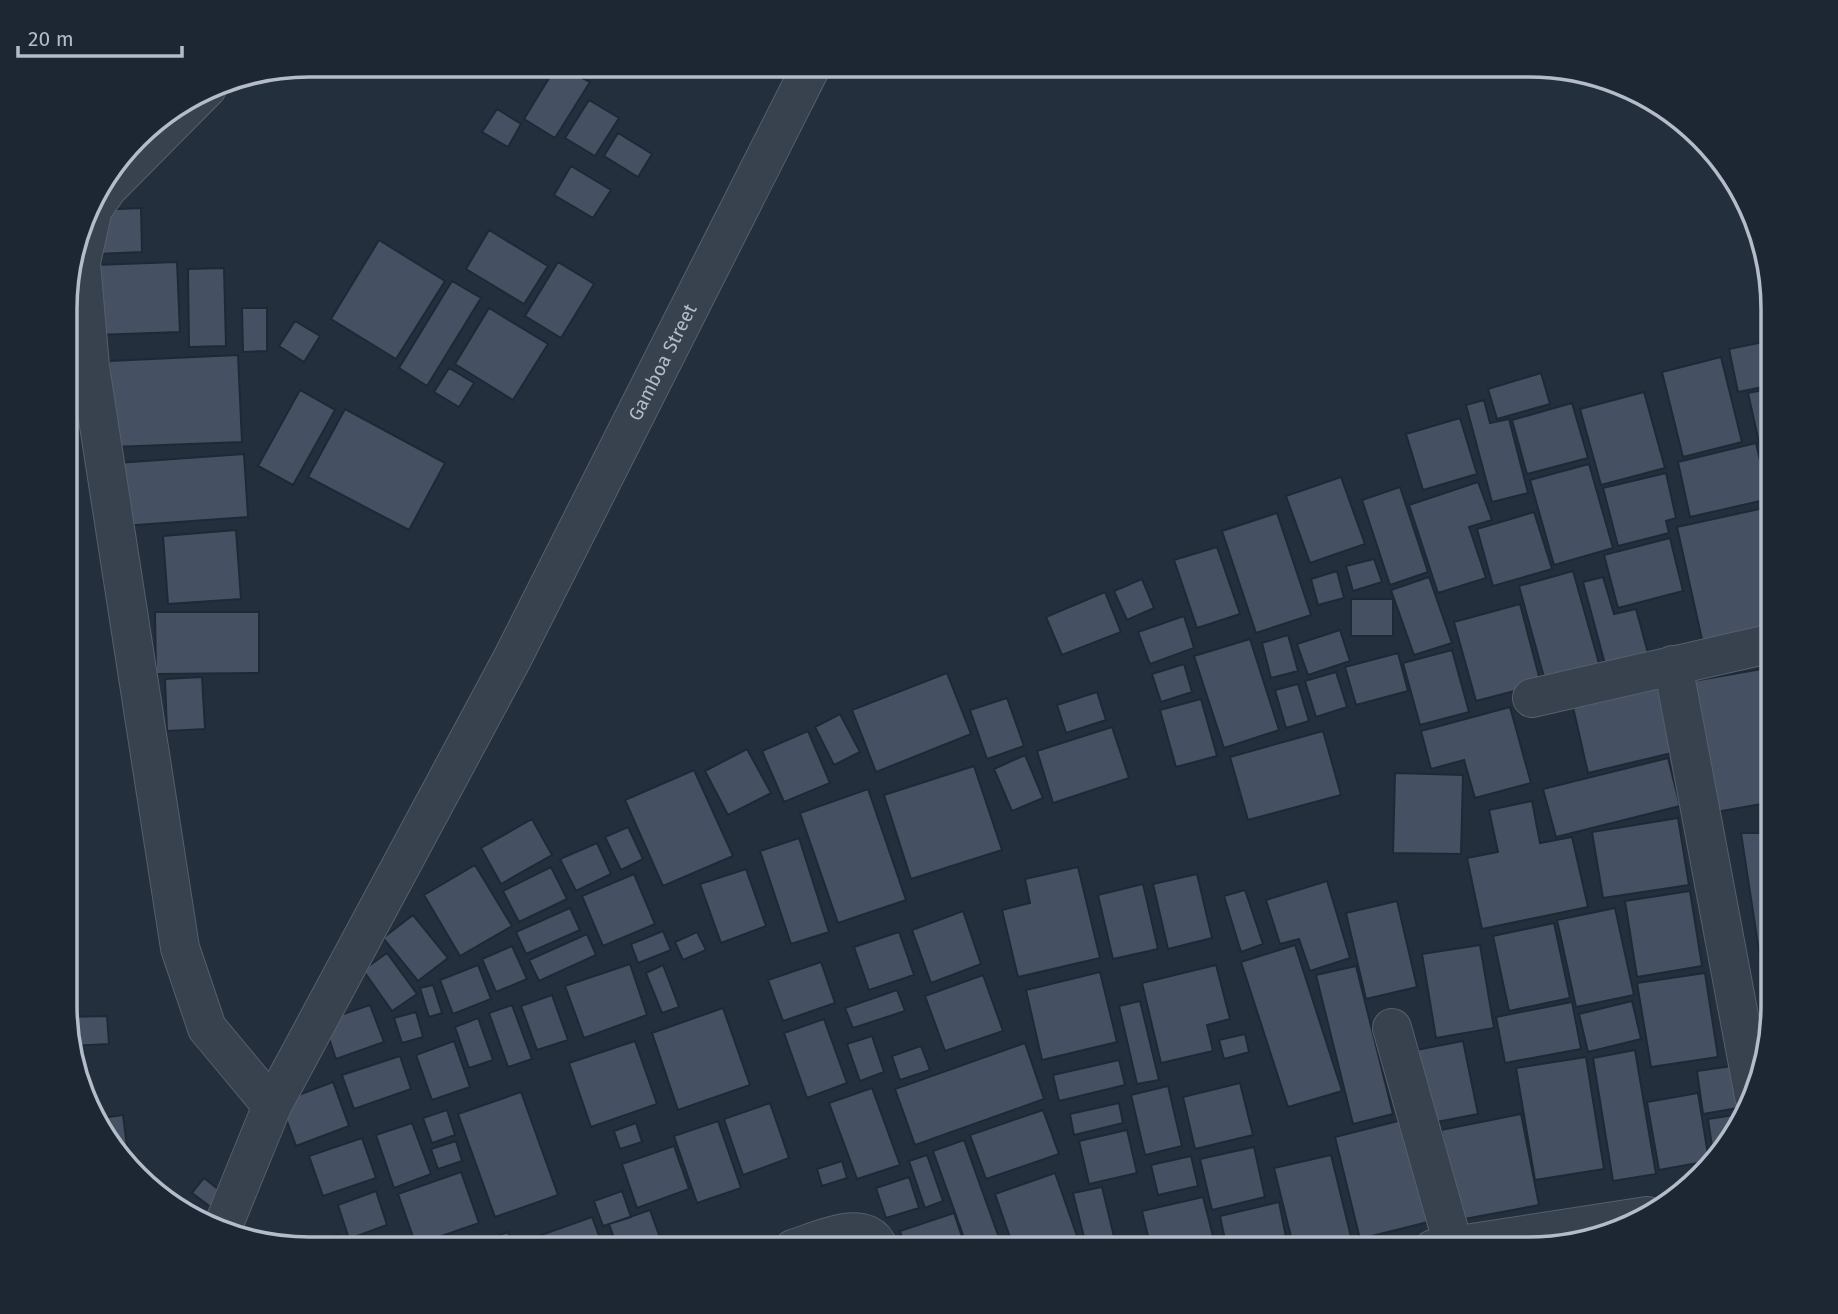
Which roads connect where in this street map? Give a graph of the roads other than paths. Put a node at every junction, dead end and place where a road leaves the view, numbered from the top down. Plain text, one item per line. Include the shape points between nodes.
1 (806, 77) edge
2 (177, 119) edge
3 (116, 180) edge
4 (81, 267) edge
5 (1761, 646) edge
6 (1673, 665) junction
7 (1532, 698) dead end
8 (1392, 1028) dead end
9 (1750, 1076) edge
10 (272, 1106) junction
11 (225, 1221) edge
12 (1613, 1221) edge
13 (832, 1237) edge
14 (869, 1237) edge
15 (1441, 1237) edge
16 (1509, 1237) edge

1 - 10 street, Gamboa Street via 512,659
2 - 3 street
4 - 10 street via 90,367 180,948 207,1028
5 - 6 street
6 - 7 street
6 - 9 street
8 - 15 street
10 - 11 street, Gamboa Street
12 - 16 street
13 - 14 street via 852,1231

